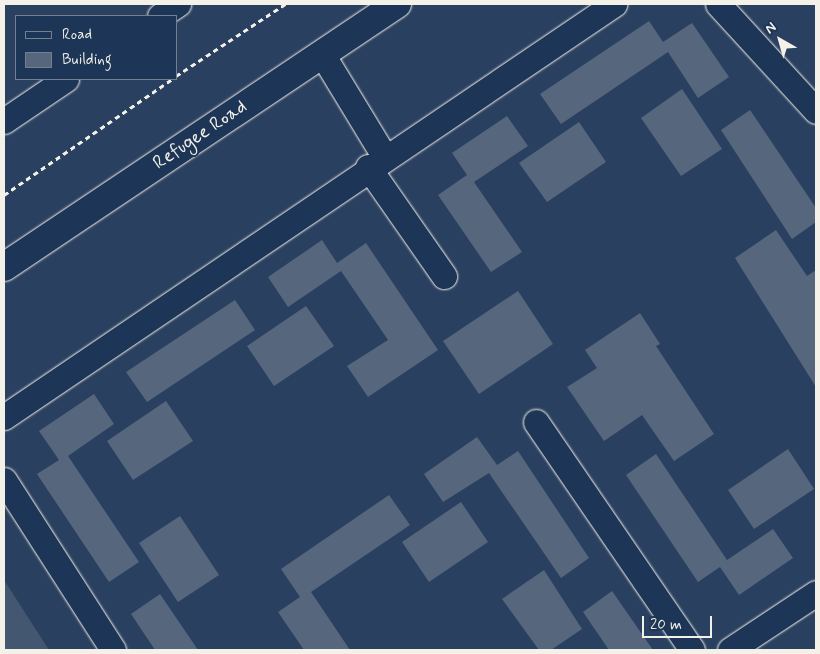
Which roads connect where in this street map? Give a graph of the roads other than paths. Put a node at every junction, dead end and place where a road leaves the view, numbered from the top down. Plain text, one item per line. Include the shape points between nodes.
1 (178, 4) edge
2 (397, 4) edge
3 (614, 4) edge
4 (718, 4) edge
5 (162, 15) edge
6 (322, 54) junction
7 (65, 80) edge
8 (816, 111) edge
9 (4, 121) edge
10 (376, 161) junction
11 (4, 267) edge
12 (444, 276) dead end
13 (4, 417) edge
14 (536, 422) dead end
15 (4, 480) edge
16 (816, 593) edge
17 (113, 650) edge
18 (692, 650) edge
19 (730, 650) edge

1 - 5 street
2 - 6 main road, Refugee Road
3 - 10 street
4 - 8 street
6 - 10 street
6 - 11 main road, Refugee Road
7 - 9 street
10 - 12 street
10 - 13 street
14 - 18 street
15 - 17 street
16 - 19 street

